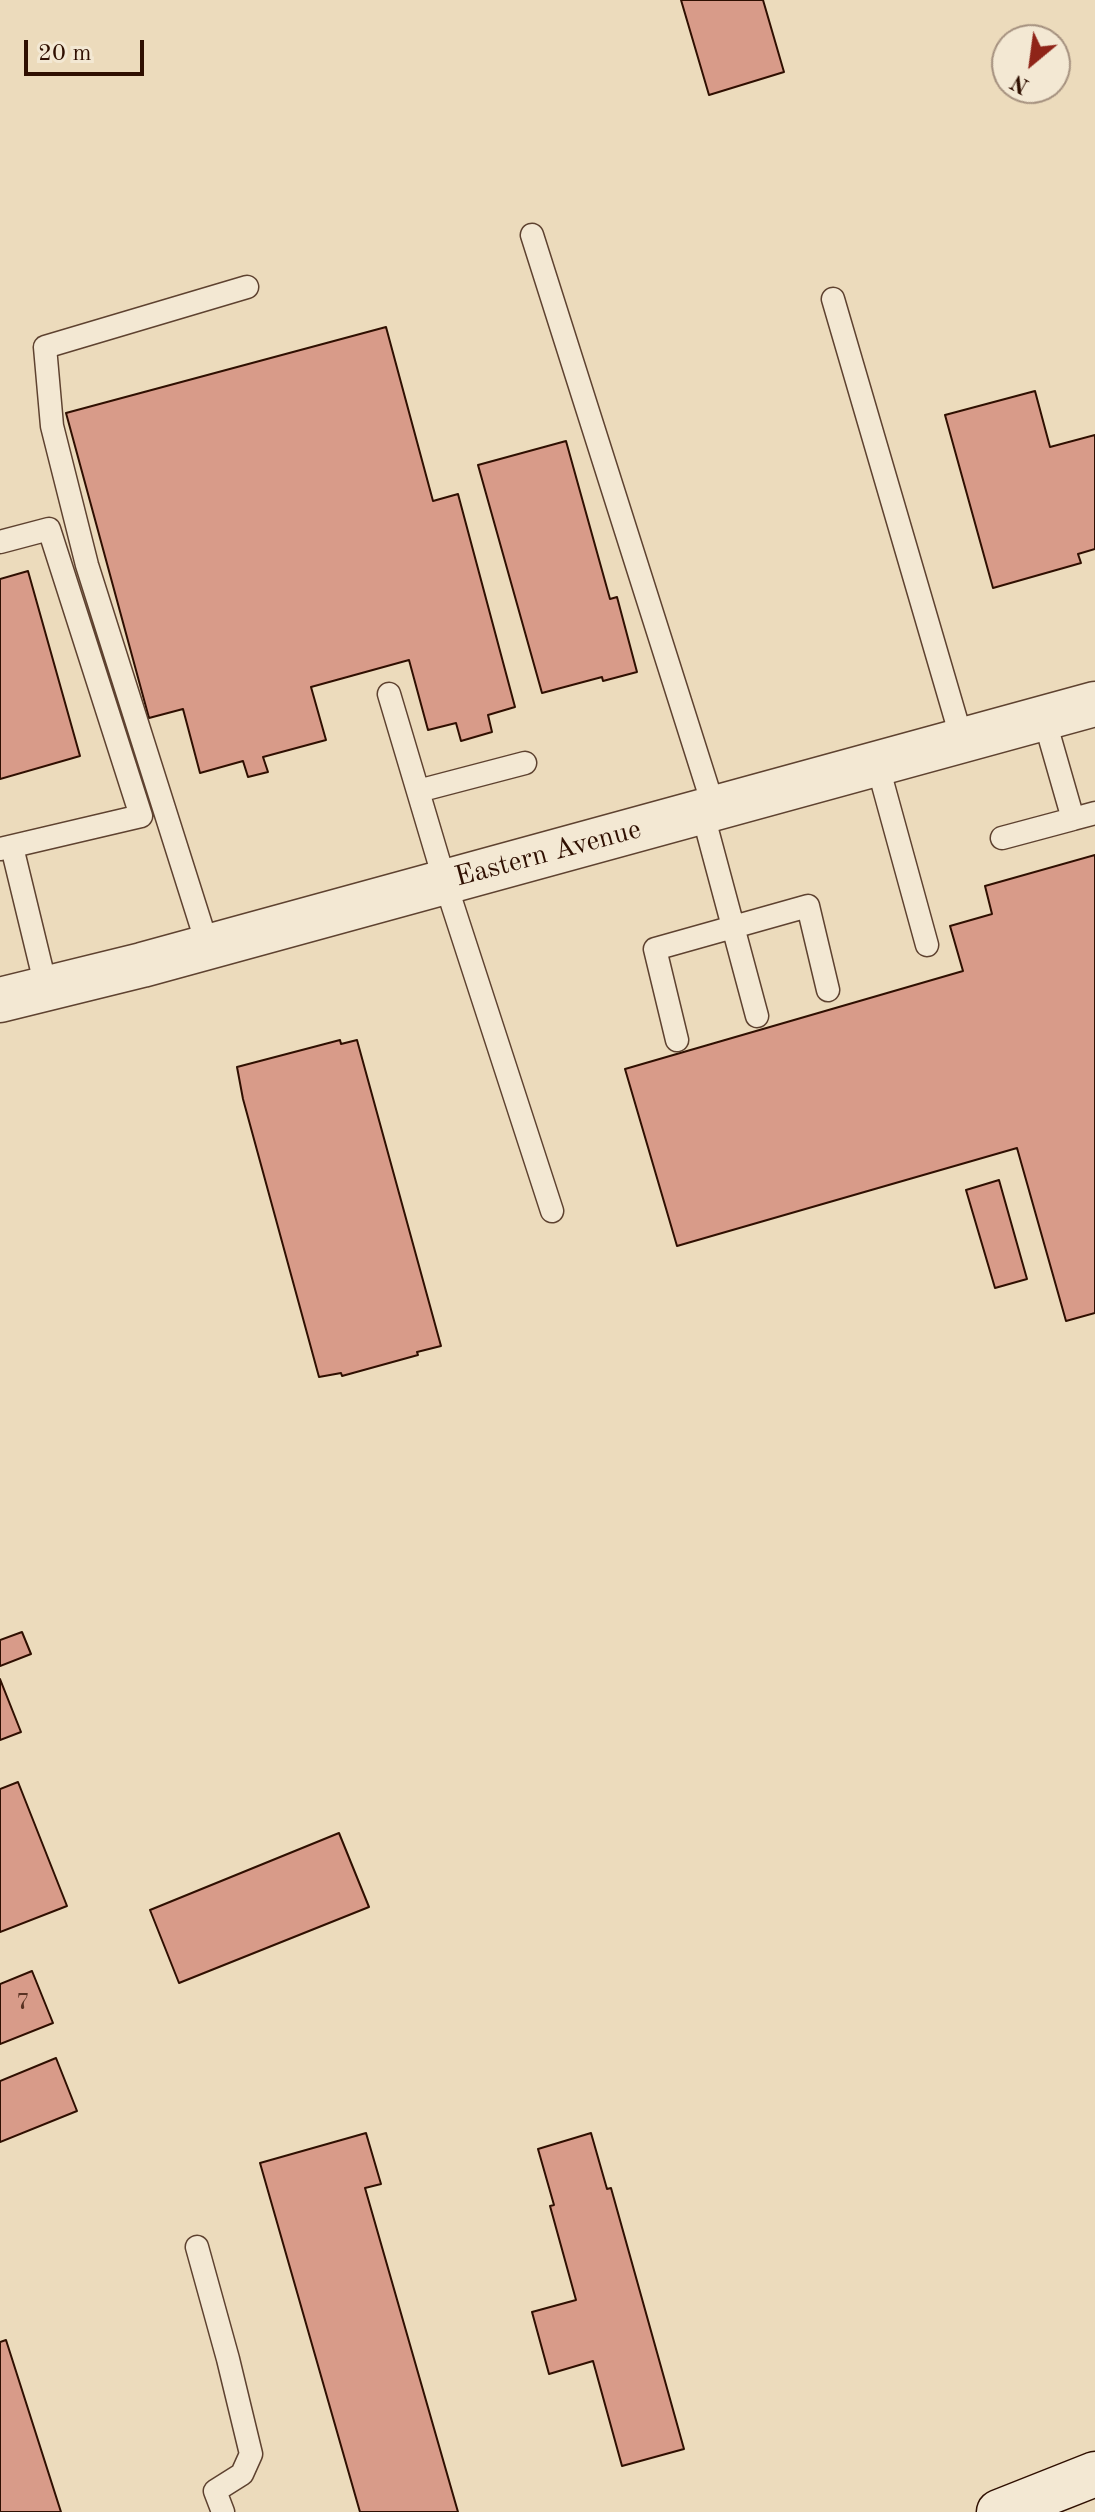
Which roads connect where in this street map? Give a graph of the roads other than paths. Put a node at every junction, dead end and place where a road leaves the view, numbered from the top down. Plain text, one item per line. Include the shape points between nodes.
1 (532, 235) dead end
2 (247, 287) dead end
3 (833, 299) dead end
4 (0, 542) edge
5 (389, 694) dead end
6 (1095, 704) edge
7 (1044, 718) junction
8 (962, 740) junction
9 (525, 763) dead end
10 (877, 763) junction
11 (418, 791) junction
12 (708, 810) junction
13 (1095, 813) edge
14 (1073, 819) junction
15 (1002, 838) dead end
16 (6, 848) edge
17 (445, 882) junction
18 (732, 925) junction
19 (927, 945) dead end
20 (208, 947) junction
21 (46, 987) junction
22 (828, 990) dead end
23 (0, 1000) edge
24 (757, 1016) dead end
25 (677, 1040) dead end
26 (552, 1211) dead end
27 (197, 2247) dead end
28 (1095, 2474) edge
29 (223, 2512) edge
30 (999, 2512) edge

1 - 12 lane
2 - 20 lane via 45,347 52,426 87,565
3 - 8 lane
4 - 16 lane via 49,529 141,816
5 - 11 lane
6 - 7 street, Eastern Avenue
7 - 8 street, Eastern Avenue
7 - 14 lane
8 - 10 street, Eastern Avenue
9 - 11 lane
10 - 12 street, Eastern Avenue
10 - 19 lane
11 - 17 lane
12 - 17 street, Eastern Avenue
12 - 18 lane
13 - 14 lane
14 - 15 lane
16 - 21 lane
17 - 20 street, Eastern Avenue
17 - 26 lane
18 - 22 lane via 808,906
18 - 24 lane
18 - 25 lane via 655,949
20 - 21 street, Eastern Avenue
21 - 23 street, Eastern Avenue
27 - 29 lane via 251,2454 242,2474 215,2491
28 - 30 street

